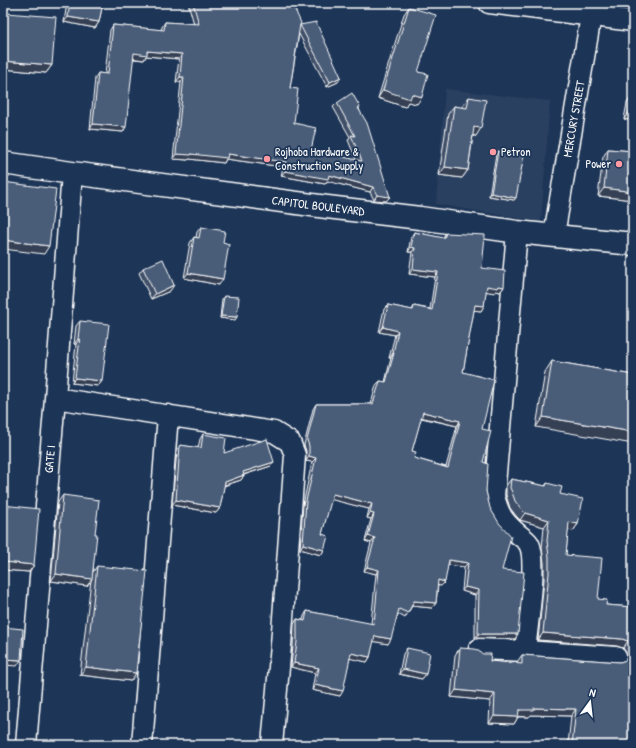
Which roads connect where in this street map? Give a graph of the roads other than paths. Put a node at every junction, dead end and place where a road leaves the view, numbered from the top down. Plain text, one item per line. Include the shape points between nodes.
1 (489, 3) edge
2 (592, 10) edge
3 (633, 22) edge
4 (3, 163) edge
5 (72, 173) junction
6 (516, 232) junction
7 (554, 236) junction
8 (633, 244) edge
9 (55, 398) junction
10 (168, 415) junction
11 (479, 649) dead end
12 (525, 650) junction
13 (616, 657) dead end
14 (26, 745) edge
15 (142, 745) edge
16 (272, 745) edge

1 - 2 street
2 - 3 street
2 - 7 street, MERCURY STREET
4 - 5 main road, CAPITOL BOULEVARD
5 - 6 main road, CAPITOL BOULEVARD
5 - 9 street, GATE I
6 - 7 main road, CAPITOL BOULEVARD
6 - 12 street via 494,496 498,512 528,544 532,556
7 - 8 main road, CAPITOL BOULEVARD
9 - 10 street
9 - 14 street, GATE I
10 - 15 street
10 - 16 street via 274,432 290,442 295,455
11 - 12 street
12 - 13 street

